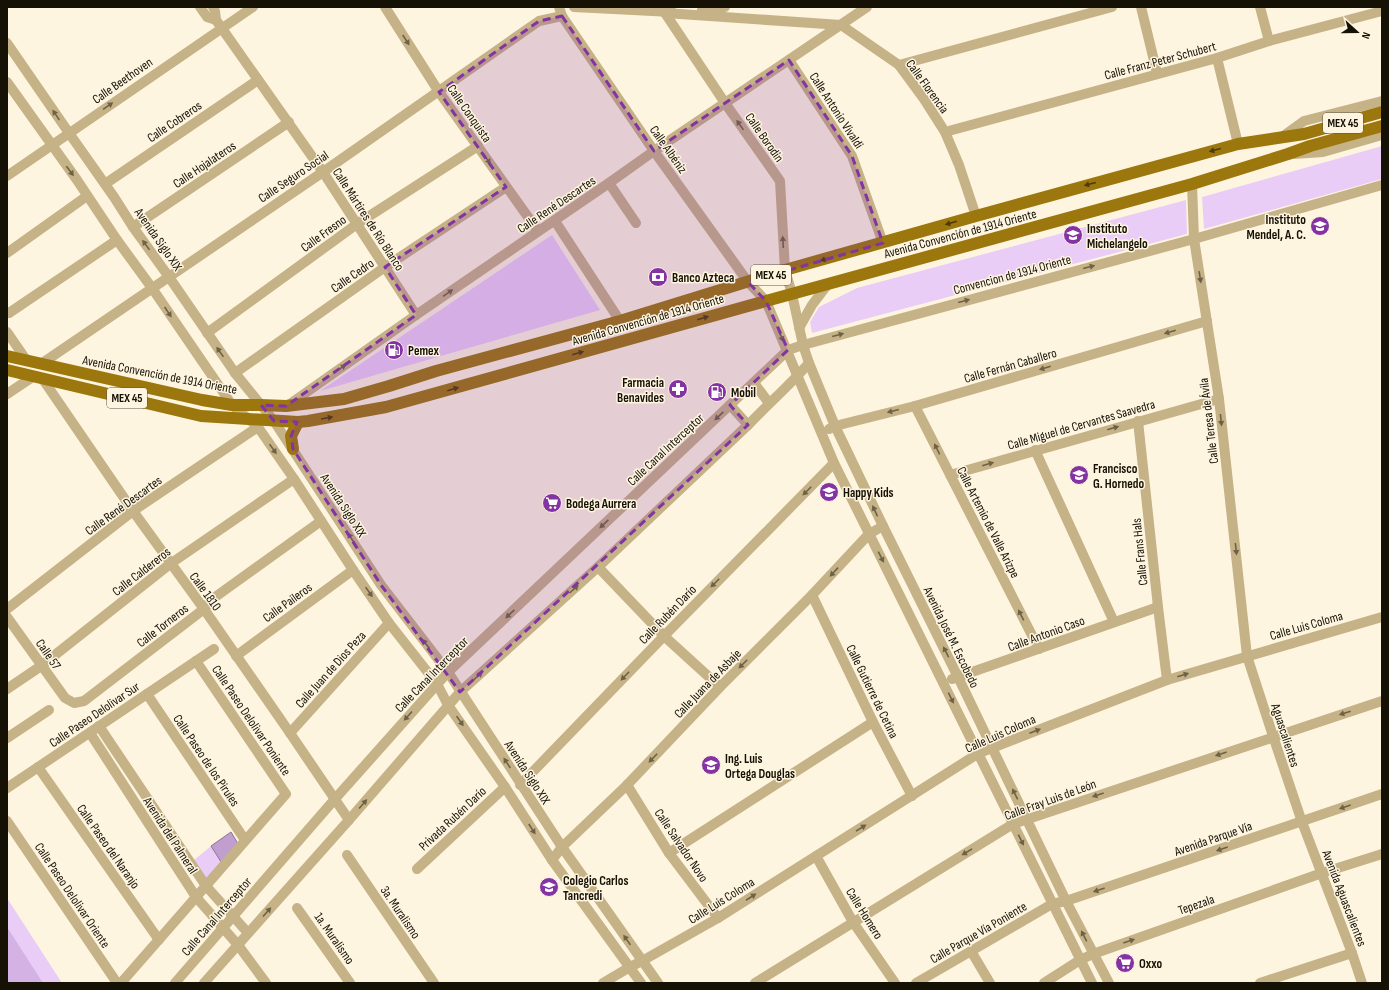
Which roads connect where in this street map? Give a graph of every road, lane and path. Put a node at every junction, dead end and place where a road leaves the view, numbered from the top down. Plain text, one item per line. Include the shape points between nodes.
1 (200, 7) edge
2 (213, 7) edge
3 (253, 7) edge
4 (385, 7) edge
5 (574, 7) edge
6 (725, 7) edge
7 (867, 7) edge
8 (1112, 7) edge
9 (1141, 7) edge
10 (1260, 7) edge
11 (561, 11) edge
12 (1382, 12) edge
13 (665, 13) junction
14 (219, 24) junction
15 (841, 25) junction
16 (1269, 41) junction
17 (7, 42) edge
18 (1217, 58) junction
19 (789, 60) junction
20 (899, 65) junction
21 (1157, 74) junction
22 (258, 80) junction
23 (7, 82) edge
24 (439, 92) junction
25 (1382, 101) edge
26 (725, 104) junction
27 (1382, 112) edge
28 (289, 122) junction
29 (1382, 126) edge
30 (945, 132) junction
31 (69, 134) junction
32 (1382, 135) edge
33 (1281, 137) junction
34 (1238, 144) junction
35 (52, 146) junction
36 (478, 146) junction
37 (654, 151) junction
38 (1288, 154) junction
39 (323, 172) junction
40 (7, 176) edge
41 (609, 183) junction
42 (105, 184) junction
43 (1192, 184) junction
44 (1382, 185) edge
45 (506, 187) junction
46 (87, 196) junction
47 (976, 216) junction
48 (555, 221) junction
49 (357, 224) junction
50 (636, 224) dead end
51 (133, 227) junction
52 (538, 231) junction
53 (1194, 239) junction
54 (117, 240) junction
55 (883, 243) junction
56 (7, 253) edge
57 (385, 267) junction
58 (785, 270) junction
59 (169, 277) junction
60 (748, 282) junction
61 (828, 284) junction
62 (152, 288) junction
63 (792, 294) junction
64 (766, 301) junction
65 (9, 313) dead end
66 (416, 315) junction
67 (620, 321) junction
68 (1207, 321) junction
69 (799, 328) junction
70 (7, 332) edge
71 (207, 333) junction
72 (803, 345) junction
73 (788, 350) junction
74 (7, 356) edge
75 (27, 361) junction
76 (809, 363) junction
77 (41, 364) junction
78 (7, 370) edge
79 (235, 373) junction
80 (798, 376) junction
81 (38, 377) junction
82 (754, 383) junction
83 (7, 394) edge
84 (1219, 398) junction
85 (769, 403) junction
86 (261, 404) junction
87 (232, 405) junction
88 (730, 405) junction
89 (286, 406) junction
90 (915, 406) junction
91 (274, 421) junction
92 (298, 422) junction
93 (1138, 422) junction
94 (253, 423) junction
95 (748, 426) junction
96 (835, 426) junction
97 (821, 434) junction
98 (292, 449) junction
99 (1035, 450) junction
100 (834, 463) junction
101 (950, 475) junction
102 (294, 479) junction
103 (133, 512) junction
104 (321, 520) junction
105 (883, 526) junction
106 (869, 534) junction
107 (170, 564) junction
108 (598, 567) junction
109 (353, 570) junction
110 (812, 595) junction
111 (1158, 607) junction
112 (7, 609) edge
113 (204, 609) junction
114 (7, 617) edge
115 (1382, 617) edge
116 (1114, 622) junction
117 (390, 623) junction
118 (664, 636) junction
119 (214, 649) dead end
120 (1039, 649) junction
121 (236, 656) junction
122 (1247, 656) junction
123 (196, 661) junction
124 (41, 666) junction
125 (448, 672) junction
126 (958, 677) junction
127 (1167, 680) junction
128 (944, 682) junction
129 (437, 684) junction
130 (720, 687) junction
131 (7, 689) edge
132 (460, 692) junction
133 (147, 694) junction
134 (1382, 701) edge
135 (74, 703) joint
136 (448, 705) junction
137 (49, 710) dead end
138 (873, 722) junction
139 (100, 726) junction
140 (90, 733) junction
141 (290, 733) junction
142 (1273, 736) junction
143 (7, 738) edge
144 (991, 747) junction
145 (979, 753) junction
146 (38, 767) junction
147 (520, 784) junction
148 (627, 785) junction
149 (505, 787) junction
150 (7, 788) edge
151 (1382, 794) edge
152 (912, 796) junction
153 (334, 800) junction
154 (1027, 819) junction
155 (349, 820) junction
156 (7, 821) edge
157 (1302, 822) junction
158 (1013, 824) junction
159 (245, 840) junction
160 (562, 847) junction
161 (669, 853) junction
162 (1382, 854) edge
163 (347, 855) dead end
164 (816, 856) junction
165 (552, 860) junction
166 (417, 869) dead end
167 (1322, 873) junction
168 (206, 886) junction
169 (196, 897) junction
170 (1066, 901) junction
171 (1052, 904) junction
172 (297, 908) dead end
173 (233, 916) junction
174 (718, 918) junction
175 (853, 922) junction
176 (223, 928) junction
177 (248, 933) junction
178 (159, 940) junction
179 (238, 945) junction
180 (971, 951) junction
181 (1352, 953) junction
182 (1093, 954) junction
183 (1080, 960) junction
184 (642, 961) junction
185 (630, 967) junction
186 (117, 983) edge
187 (121, 983) edge
188 (175, 983) edge
189 (204, 983) edge
190 (266, 983) edge
191 (350, 983) edge
192 (434, 983) edge
193 (603, 983) edge
194 (641, 983) edge
195 (658, 983) edge
196 (755, 983) edge
197 (895, 983) edge
198 (916, 983) edge
199 (990, 983) edge
200 (1044, 983) edge
201 (1092, 983) edge
202 (1109, 983) edge
203 (1260, 983) edge
204 (1362, 983) edge

1 - 14 street, Calle Mártires de Río Blanco via 207,17
2 - 14 street, Calle Mártires de Río Blanco
3 - 14 street, Calle Beethoven
4 -> 24 street, Calle Conquista
5 - 13 street
6 - 13 street
7 - 15 street, Calle René Descartes
8 - 20 street
9 - 21 street
10 - 16 street
11 - 24 street, Calle Seguro Social via 539,21
11 - 37 street, Calle Albéniz
12 - 16 street, Calle Franz Peter Schubert
13 - 15 street
13 - 26 street, Calle Borodín
14 - 22 street, Calle Mártires de Río Blanco
31 -> 14 street, Calle Beethoven
15 - 19 street, Calle René Descartes
15 - 20 street, Calle Florencia
16 - 18 street, Calle Franz Peter Schubert
31 -> 17 street, Avenida Siglo XIX
18 - 21 street, Calle Franz Peter Schubert
18 - 34 street
19 - 26 street, Calle René Descartes
19 - 55 street, Calle Antonio Vivaldi via 852,156
20 - 30 street, Calle Florencia
21 - 30 street, Calle Franz Peter Schubert
22 - 28 street, Calle Mártires de Río Blanco
22 - 42 street, Calle Cobreros
23 - 35 street
24 - 36 street, Calle Conquista
24 - 39 street, Calle Seguro Social
25 - 33 street, Avenida Convención de 1914 Oriente via 1304,121
26 - 37 street, Calle René Descartes
58 -> 26 street, Calle Borodín via 780,181
27 - 33 main road, Avenida Convención de 1914 Oriente / MEX 45 via 1304,134
28 - 39 street, Calle Mártires de Río Blanco
28 - 51 street, Calle Hojalateros
29 - 38 main road, Avenida Convención de 1914 Oriente / MEX 45
30 - 47 street, Calle Florencia
31 - 35 street, Calle Beethoven
31 - 42 street, Avenida Siglo XIX
32 - 38 street, Avenida Convención de 1914 Oriente via 1323,152
33 - 34 main road, Avenida Convención de 1914 Oriente / MEX 45
34 -> 47 main road, Avenida Convención de 1914 Oriente / MEX 45
35 - 40 street, Calle Beethoven
35 -> 46 street
36 -> 45 street, Calle Conquista
36 - 49 street, Calle Fresno
37 - 41 street, Calle René Descartes
37 - 60 street, Calle Albéniz
38 - 43 main road, Avenida Convención de 1914 Oriente / MEX 45
39 - 49 street, Calle Mártires de Río Blanco
39 - 59 street, Calle Seguro Social
41 - 48 street, Calle René Descartes
41 - 50 street
42 - 51 street, Avenida Siglo XIX
43 - 53 street, Calle Teresa de Ávila
43 - 61 main road, Avenida Convención de 1914 Oriente / MEX 45
44 - 53 street, Convencion de 1914 Oriente
45 - 52 street, Calle Conquista
45 - 57 street, Calle Cedro
46 - 54 street
46 - 56 street
47 -> 55 main road, Avenida Convención de 1914 Oriente / MEX 45
48 - 52 street, Calle René Descartes
48 - 67 street
49 - 57 street, Calle Mártires de Río Blanco
49 - 71 street, Calle Fresno
59 -> 51 street, Avenida Siglo XIX
66 -> 52 street, Calle René Descartes
53 -> 68 street, Calle Teresa de Ávila
72 -> 53 street, Convencion de 1914 Oriente
54 - 62 street
54 - 65 street
55 -> 58 main road, Avenida Convención de 1914 Oriente / MEX 45
57 - 66 street, Calle Mártires de Río Blanco
57 - 79 street, Calle Cedro
58 - 60 main road, Avenida Convención de 1914 Oriente / MEX 45
58 - 63 street, Calle Borodín
59 - 62 street, Calle Seguro Social
59 - 71 street, Avenida Siglo XIX
60 - 64 street, Calle Albéniz
60 - 67 main road, Avenida Convención de 1914 Oriente / MEX 45
61 - 63 main road, Avenida Convención de 1914 Oriente / MEX 45
61 - 69 street
62 - 77 street, Calle Seguro Social
62 -> 87 street
63 - 64 main road, Avenida Convención de 1914 Oriente / MEX 45
63 - 69 street, Avenida José M. Escobedo
64 -> 73 street
92 -> 64 main road, Avenida Convención de 1914 Oriente / MEX 45 via 386,407
89 -> 66 street, Calle René Descartes
67 - 89 main road, Avenida Convención de 1914 Oriente / MEX 45 via 344,399
68 - 84 street, Calle Teresa de Ávila
68 -> 90 street, Calle Fernán Caballero
69 - 72 street, Avenida José M. Escobedo
70 - 75 street
79 -> 71 street, Avenida Siglo XIX
72 - 73 street, Convencion de 1914 Oriente
72 - 76 street, Avenida José M. Escobedo
73 - 80 street
73 - 82 street, Calle Canal Interceptor
74 - 75 main road, Avenida Convención de 1914 Oriente / MEX 45
75 - 77 main road, Avenida Convención de 1914 Oriente / MEX 45
76 - 80 street
76 - 96 street, Avenida José M. Escobedo
77 - 87 main road, Avenida Convención de 1914 Oriente / MEX 45
78 - 81 main road, Avenida Convención de 1914 Oriente / MEX 45
79 - 86 street, Avenida Siglo XIX
80 - 85 street
80 - 97 street
81 - 83 street
81 - 94 main road, Avenida Convención de 1914 Oriente / MEX 45 via 201,416
81 - 103 street, Calle 1810
82 - 85 street
82 - 88 street, Calle Canal Interceptor
84 - 93 street, Calle Miguel de Cervantes Saavedra
84 -> 122 street, Calle Teresa de Ávila
85 - 95 street
86 - 87 main road, Avenida Convención de 1914 Oriente / MEX 45
86 - 89 main road, Avenida Convención de 1914 Oriente / MEX 45
86 - 91 street, Avenida Siglo XIX
87 - 94 street
88 - 95 street
88 -> 125 street, Calle Canal Interceptor
90 -> 96 street, Calle Fernán Caballero
101 -> 90 street, Calle Artemio de Valle Arizpe
91 - 92 main road, Avenida Convención de 1914 Oriente / MEX 45
91 - 94 main road, Avenida Convención de 1914 Oriente / MEX 45
91 - 98 street, Avenida Siglo XIX
92 - 98 main road via 291,436
99 -> 93 street, Calle Miguel de Cervantes Saavedra
93 - 111 street, Calle Frans Hals
94 -> 102 street
94 - 103 street, Calle René Descartes
95 - 108 street
96 - 97 street, Calle Fernán Caballero
105 -> 96 street, Avenida José M. Escobedo
97 - 100 street
125 -> 98 street, Avenida Siglo XIX via 381,585
101 -> 99 street, Calle Miguel de Cervantes Saavedra
99 - 116 street
100 - 106 street
100 -> 118 street, Calle Rubén Darío
120 -> 101 street, Calle Artemio de Valle Arizpe
102 - 104 street
102 - 107 street, Calle Caldereros
103 - 107 street, Calle 1810
103 - 112 street, Calle René Descartes
104 - 109 street
104 - 113 street, Calle Torneros via 211,600
105 - 106 street, Calle Juana de Asbaje
126 -> 105 street, Avenida José M. Escobedo
106 -> 110 street, Calle Juana de Asbaje
106 -> 128 street
107 - 113 street, Calle 1810
107 - 124 street, Calle Caldereros
108 - 118 street
132 -> 108 street
109 -> 117 street
109 - 121 street, Calle Paileros
110 -> 130 street, Calle Juana de Asbaje
110 - 138 street, Calle Gutierre de Cetina
111 - 116 street, Calle Antonio Caso
111 - 127 street, Calle Frans Hals
113 - 121 street, Calle 1810
113 - 135 street, Calle Torneros via 84,701
114 - 124 street, Calle 57
115 - 122 street, Calle Luis Coloma
116 - 120 street, Calle Antonio Caso
117 - 129 street
117 - 141 street, Calle Juan de Dios Peza
118 - 130 street
118 -> 147 street, Calle Rubén Darío
119 - 123 street, Calle Paseo Delolivar Sur
120 - 126 street, Calle Antonio Caso
121 - 141 street, Calle 1810
127 -> 122 street, Calle Luis Coloma
122 - 142 street, Aguascalientes
123 - 133 street, Calle Paseo Delolivar Sur
123 - 159 street, Calle Paseo Delolivar Poniente via 286,794
124 - 131 street, Calle Caldereros
124 - 135 street, Calle 57 via 65,698
125 - 129 street, Calle Canal Interceptor
125 - 132 street, Avenida Siglo XIX
126 - 128 street, Calle Antonio Caso
126 - 144 street, Avenida José M. Escobedo
144 -> 127 street, Calle Luis Coloma
128 -> 145 street
129 - 136 street
129 -> 153 street, Calle Canal Interceptor
130 -> 148 street, Calle Juana de Asbaje
132 - 136 street
147 -> 132 street, Avenida Siglo XIX
133 - 139 street, Calle Paseo Delolivar Sur
133 - 159 street, Calle Paseo de los Pirules
134 -> 142 street, Calle Fray Luis de León
136 -> 149 street
155 -> 136 street
137 - 143 street
138 - 152 street, Calle Gutierre de Cetina
138 - 161 street
139 - 140 street, Calle Paseo Delolivar Sur
139 - 168 street, Avenida del Palmeral
140 - 146 street, Calle Paseo Delolivar Sur
140 - 169 street, Avenida del Palmeral
141 - 153 street, Calle 1810
142 -> 154 street, Calle Fray Luis de León
142 - 157 street, Aguascalientes
144 - 145 street, Calle Luis Coloma
154 -> 144 street, Avenida José M. Escobedo
145 - 152 street, Calle Luis Coloma
145 - 158 street
146 - 150 street, Calle Paseo Delolivar Sur
146 - 178 street, Calle Paseo del Naranjo
147 - 160 street, Avenida Siglo XIX
148 - 160 street, Calle Juana de Asbaje
148 - 161 street, Calle Salvador Novo
149 -> 165 street
149 - 166 street, Privada Rubén Darío
151 -> 157 street, Avenida Parque Vía
164 -> 152 street, Calle Luis Coloma
153 - 155 street, Calle 1810
153 - 173 street, Calle Canal Interceptor
154 - 158 street, Calle Fray Luis de León
154 - 170 street, Avenida José M. Escobedo
177 -> 155 street
156 - 186 street, Calle Paseo Delolivar Oriente
157 - 167 street, Avenida Aguascalientes
157 -> 170 street, Avenida Parque Vía
158 -> 171 street
158 -> 175 street, Calle Fray Luis de León
159 - 168 street
160 - 165 street, Calle Juana de Asbaje
184 -> 160 street, Avenida Siglo XIX
161 - 174 street, Calle Salvador Novo
162 - 167 street
163 - 192 street, 3a. Muralismo
174 -> 164 street, Calle Luis Coloma
164 - 175 street, Calle Homero
165 - 185 street
167 - 181 street, Avenida Aguascalientes
182 -> 167 street, Tepezala
168 - 169 street
168 - 173 street, Avenida del Palmeral
169 - 176 street, Avenida del Palmeral
169 - 178 street
170 - 171 street, Avenida Parque Vía
182 -> 170 street, Avenida José M. Escobedo
171 - 180 street, Calle Parque Vía Poniente
171 - 183 street
172 - 191 street, 1a. Muralismo
173 - 176 street, Calle Canal Interceptor
173 - 177 street, Avenida del Palmeral
174 - 184 street, Calle Luis Coloma
175 - 196 street, Calle Fray Luis de León
175 - 197 street, Calle Homero
176 - 179 street, Avenida del Palmeral
176 - 188 street, Calle Canal Interceptor
177 - 179 street
178 - 187 street
179 - 189 street
179 - 190 street, Avenida del Palmeral
180 - 198 street, Calle Parque Vía Poniente
180 - 199 street
181 - 203 street
181 - 204 street, Avenida Aguascalientes
182 - 183 street, Tepezala
182 - 202 street, Avenida José M. Escobedo
183 - 200 street, Tepezala
183 - 201 street
184 - 185 street, Calle Luis Coloma
184 - 195 street, Avenida Siglo XIX
185 - 193 street, Calle Luis Coloma
185 - 194 street

